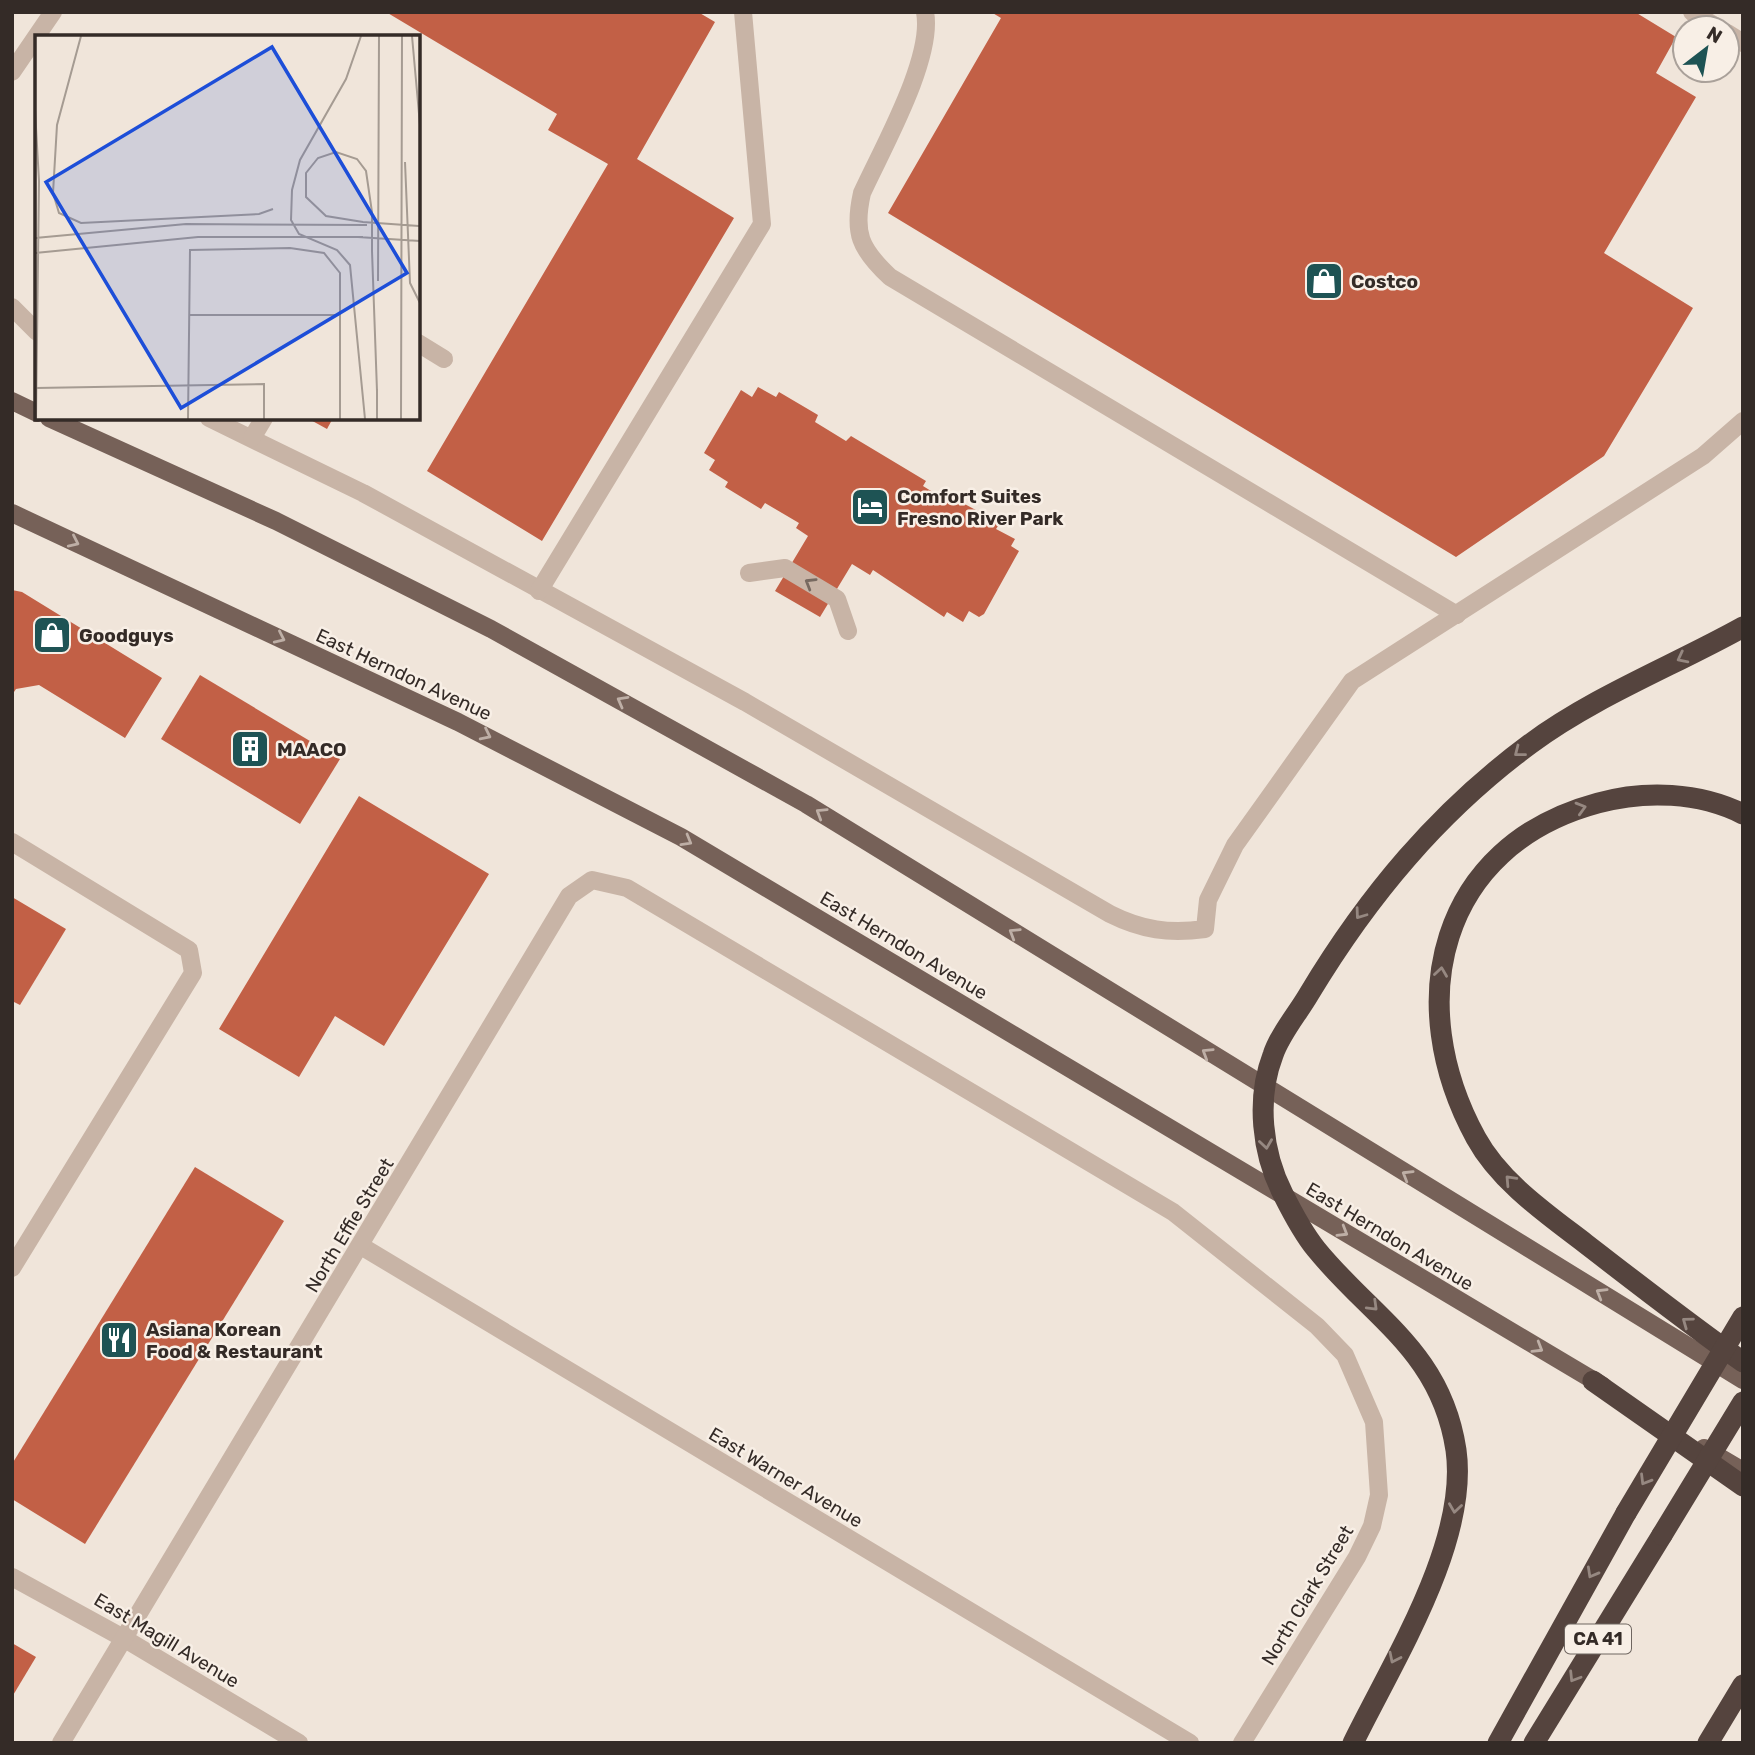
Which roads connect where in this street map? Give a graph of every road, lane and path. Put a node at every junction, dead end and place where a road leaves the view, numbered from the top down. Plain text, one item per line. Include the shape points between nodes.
1 (53, 12) edge
2 (743, 12) edge
3 (925, 12) edge
4 (37, 35) edge
5 (35, 38) edge
6 (12, 72) edge
7 (12, 307) edge
8 (35, 330) edge
9 (420, 344) edge
10 (444, 359) dead end
11 (12, 401) edge
12 (35, 411) edge
13 (53, 420) edge
14 (213, 420) edge
15 (263, 420) edge
16 (1743, 421) edge
17 (252, 438) junction
18 (12, 513) edge
19 (749, 573) dead end
20 (540, 591) junction
21 (1457, 615) junction
22 (1743, 627) edge
23 (848, 631) dead end
24 (1743, 814) edge
25 (12, 842) edge
26 (592, 880) joint
27 (1265, 1089) junction
28 (1284, 1197) junction
29 (361, 1246) junction
30 (12, 1268) edge
31 (1743, 1317) edge
32 (1743, 1362) edge
33 (1743, 1380) edge
34 (1593, 1381) junction
35 (1743, 1402) edge
36 (1743, 1471) edge
37 (1743, 1486) edge
38 (12, 1577) edge
39 (125, 1639) junction
40 (1743, 1685) edge
41 (61, 1743) edge
42 (299, 1743) edge
43 (1190, 1743) edge
44 (1242, 1743) edge
45 (1353, 1743) edge
46 (1498, 1743) edge
47 (1534, 1743) edge
48 (1708, 1743) edge

1 - 4 street
2 - 20 street via 762,224
3 - 21 street via 924,52 862,193 859,237 870,259 890,277
5 - 6 street
7 - 8 street
9 - 10 street
11 - 12 main road
27 -> 13 main road via 807,804 646,714 491,629 276,521
14 - 17 street
15 - 17 street
16 - 21 street via 1703,456
17 - 20 street via 363,493
18 -> 28 main road, East Herndon Avenue via 458,722 658,824
23 -> 19 street via 837,599 785,568
20 - 21 street via 745,702 1110,914 1154,931 1181,933 1205,929 1208,900 1235,845 1352,681
22 -> 27 highway via 1575,714 1531,743 1447,813 1344,936 1273,1054
32 -> 24 highway via 1566,1228 1513,1184 1484,1150 1446,1065 1439,1004 1445,948 1461,906 1486,871 1520,839 1572,810 1642,793 1705,802
25 - 30 street via 189,950 193,974
26 - 29 street, North Effie Street via 569,896
26 - 44 street, North Clark Street via 627,888 1173,1212 1317,1326 1345,1355 1374,1422 1379,1495 1372,1526
27 -> 28 highway via 1269,1166
33 -> 27 main road
28 -> 34 main road, East Herndon Avenue
28 -> 45 highway via 1315,1248 1413,1350 1433,1382 1456,1450 1455,1512 1446,1548
29 - 39 street, North Effie Street
29 - 43 street, East Warner Avenue
31 -> 46 highway, bridge via 1626,1513
34 - 36 main road, East Herndon Avenue
34 - 37 highway
35 -> 47 highway, CA 41, bridge
38 - 39 street, East Magill Avenue
39 - 41 street, North Effie Street
39 - 42 street, East Magill Avenue
40 - 48 highway

